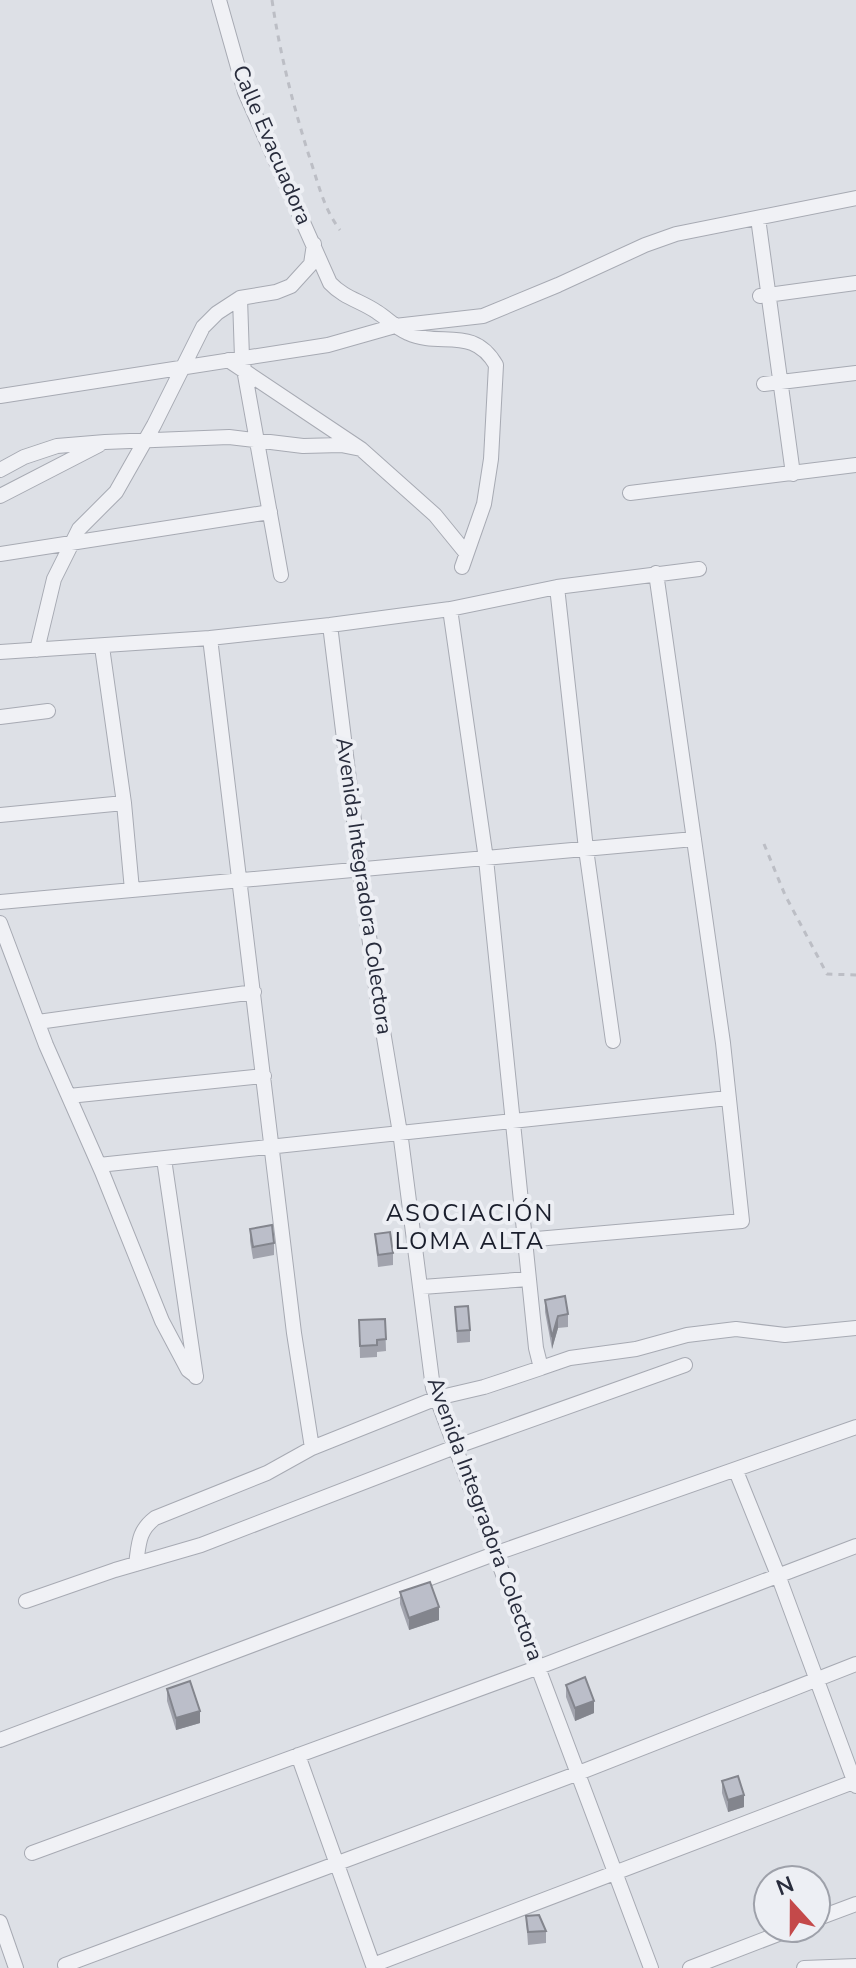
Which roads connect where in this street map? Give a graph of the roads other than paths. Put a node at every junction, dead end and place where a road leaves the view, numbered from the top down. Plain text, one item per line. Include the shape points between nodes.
1 (219, 0) edge
2 (856, 198) edge
3 (758, 218) junction
4 (314, 243) junction
5 (856, 283) edge
6 (765, 295) junction
7 (240, 298) junction
8 (395, 326) junction
9 (238, 363) junction
10 (183, 367) junction
11 (856, 373) edge
12 (781, 382) junction
13 (764, 384) dead end
14 (0, 396) edge
15 (257, 440) junction
16 (145, 441) junction
17 (105, 442) junction
18 (361, 449) junction
19 (856, 465) edge
20 (0, 470) edge
21 (793, 474) junction
22 (630, 493) dead end
23 (0, 496) edge
24 (270, 512) junction
25 (72, 543) junction
26 (0, 554) edge
27 (699, 569) dead end
28 (656, 573) junction
29 (281, 575) dead end
30 (557, 587) junction
31 (450, 609) junction
32 (330, 625) junction
33 (210, 638) junction
34 (102, 647) junction
35 (37, 650) junction
36 (0, 652) edge
37 (48, 711) dead end
38 (0, 717) edge
39 (124, 803) junction
40 (0, 815) edge
41 (694, 839) junction
42 (586, 849) junction
43 (486, 859) junction
44 (360, 869) junction
45 (240, 882) junction
46 (132, 890) junction
47 (0, 902) edge
48 (0, 923) edge
49 (254, 992) junction
50 (38, 1022) junction
51 (613, 1041) dead end
52 (264, 1076) junction
53 (69, 1096) junction
54 (728, 1098) junction
55 (514, 1122) junction
56 (400, 1134) junction
57 (272, 1148) junction
58 (164, 1159) junction
59 (99, 1165) junction
60 (525, 1240) junction
61 (529, 1279) junction
62 (422, 1287) junction
63 (856, 1328) edge
64 (685, 1365) dead end
65 (541, 1368) junction
66 (437, 1398) junction
67 (856, 1427) edge
68 (455, 1447) junction
69 (312, 1448) junction
70 (736, 1471) junction
71 (856, 1546) edge
72 (494, 1554) junction
73 (136, 1564) junction
74 (778, 1575) junction
75 (26, 1601) dead end
76 (856, 1664) edge
77 (539, 1667) junction
78 (815, 1679) junction
79 (0, 1740) edge
80 (298, 1755) junction
81 (576, 1774) junction
82 (856, 1783) edge
83 (32, 1853) dead end
84 (335, 1865) junction
85 (614, 1872) junction
86 (856, 1904) edge
87 (832, 1913) edge
88 (0, 1922) edge
89 (752, 1944) edge
90 (65, 1965) dead end
91 (856, 1966) edge
92 (373, 1967) edge
93 (16, 1968) edge
94 (651, 1968) edge
95 (690, 1968) edge
96 (804, 1968) edge

1 - 4 street, Calle Evacuadora via 245,92
2 - 3 street
3 - 6 street
3 - 8 street via 645,245 483,316
4 - 7 street via 311,264 291,286
4 - 8 street, Calle Evacuadora via 340,294
5 - 6 street
6 - 12 street
7 - 9 street
7 - 10 street via 203,327
8 - 9 street
8 - 18 street via 410,335 464,339 489,352 496,365 490,468 484,504 464,560 435,515
9 - 10 street
9 - 15 street
9 - 18 street
10 - 14 street
10 - 16 street
11 - 12 street
12 - 13 street
12 - 21 street
15 - 16 street
15 - 18 street
15 - 24 street
16 - 17 street
16 - 25 street via 116,492
17 - 20 street via 57,446
17 - 23 street
19 - 21 street
21 - 22 street
24 - 25 street
24 - 29 street
25 - 26 street
25 - 35 street via 54,579
27 - 28 street
28 - 30 street
28 - 41 street
30 - 31 street
30 - 42 street
31 - 32 street
31 - 43 street
32 - 33 street
32 - 44 street, Avenida Integradora Colectora
33 - 34 street
33 - 45 street
34 - 35 street
34 - 39 street
35 - 36 street
37 - 38 street
39 - 40 street
39 - 46 street
41 - 42 street
41 - 54 street
42 - 43 street
42 - 51 street
43 - 44 street
43 - 55 street
44 - 45 street
44 - 56 street, Avenida Integradora Colectora
45 - 46 street
45 - 49 street
46 - 47 street
48 - 50 street
49 - 50 street
49 - 52 street
50 - 53 street
52 - 53 street
52 - 57 street
53 - 59 street
54 - 55 street
54 - 60 street via 742,1221
55 - 56 street
55 - 60 street
56 - 57 street
56 - 62 street, Avenida Integradora Colectora
57 - 58 street
57 - 69 street
58 - 59 street
58 - 59 street via 196,1379 162,1321
60 - 61 street
61 - 62 street
61 - 65 street
62 - 66 street, Avenida Integradora Colectora
63 - 65 street via 785,1335 736,1329 687,1335
64 - 68 street
65 - 66 street
66 - 68 street, Avenida Integradora Colectora
66 - 69 street
67 - 70 street
68 - 72 street, Avenida Integradora Colectora
68 - 73 street via 201,1545
69 - 73 street via 267,1473 155,1518 140,1535
70 - 72 street
70 - 74 street
71 - 74 street
72 - 77 street, Avenida Integradora Colectora
72 - 79 street
73 - 75 street
74 - 77 street
74 - 78 street
76 - 78 street
77 - 80 street
77 - 81 street, Avenida Integradora Colectora
78 - 81 street
78 - 82 street
80 - 83 street
80 - 84 street
81 - 84 street
81 - 85 street, Avenida Integradora Colectora
82 - 85 street
84 - 90 street
84 - 92 street
85 - 92 street
85 - 94 street, Avenida Integradora Colectora
86 - 87 street
88 - 93 street
89 - 95 street
91 - 96 street

